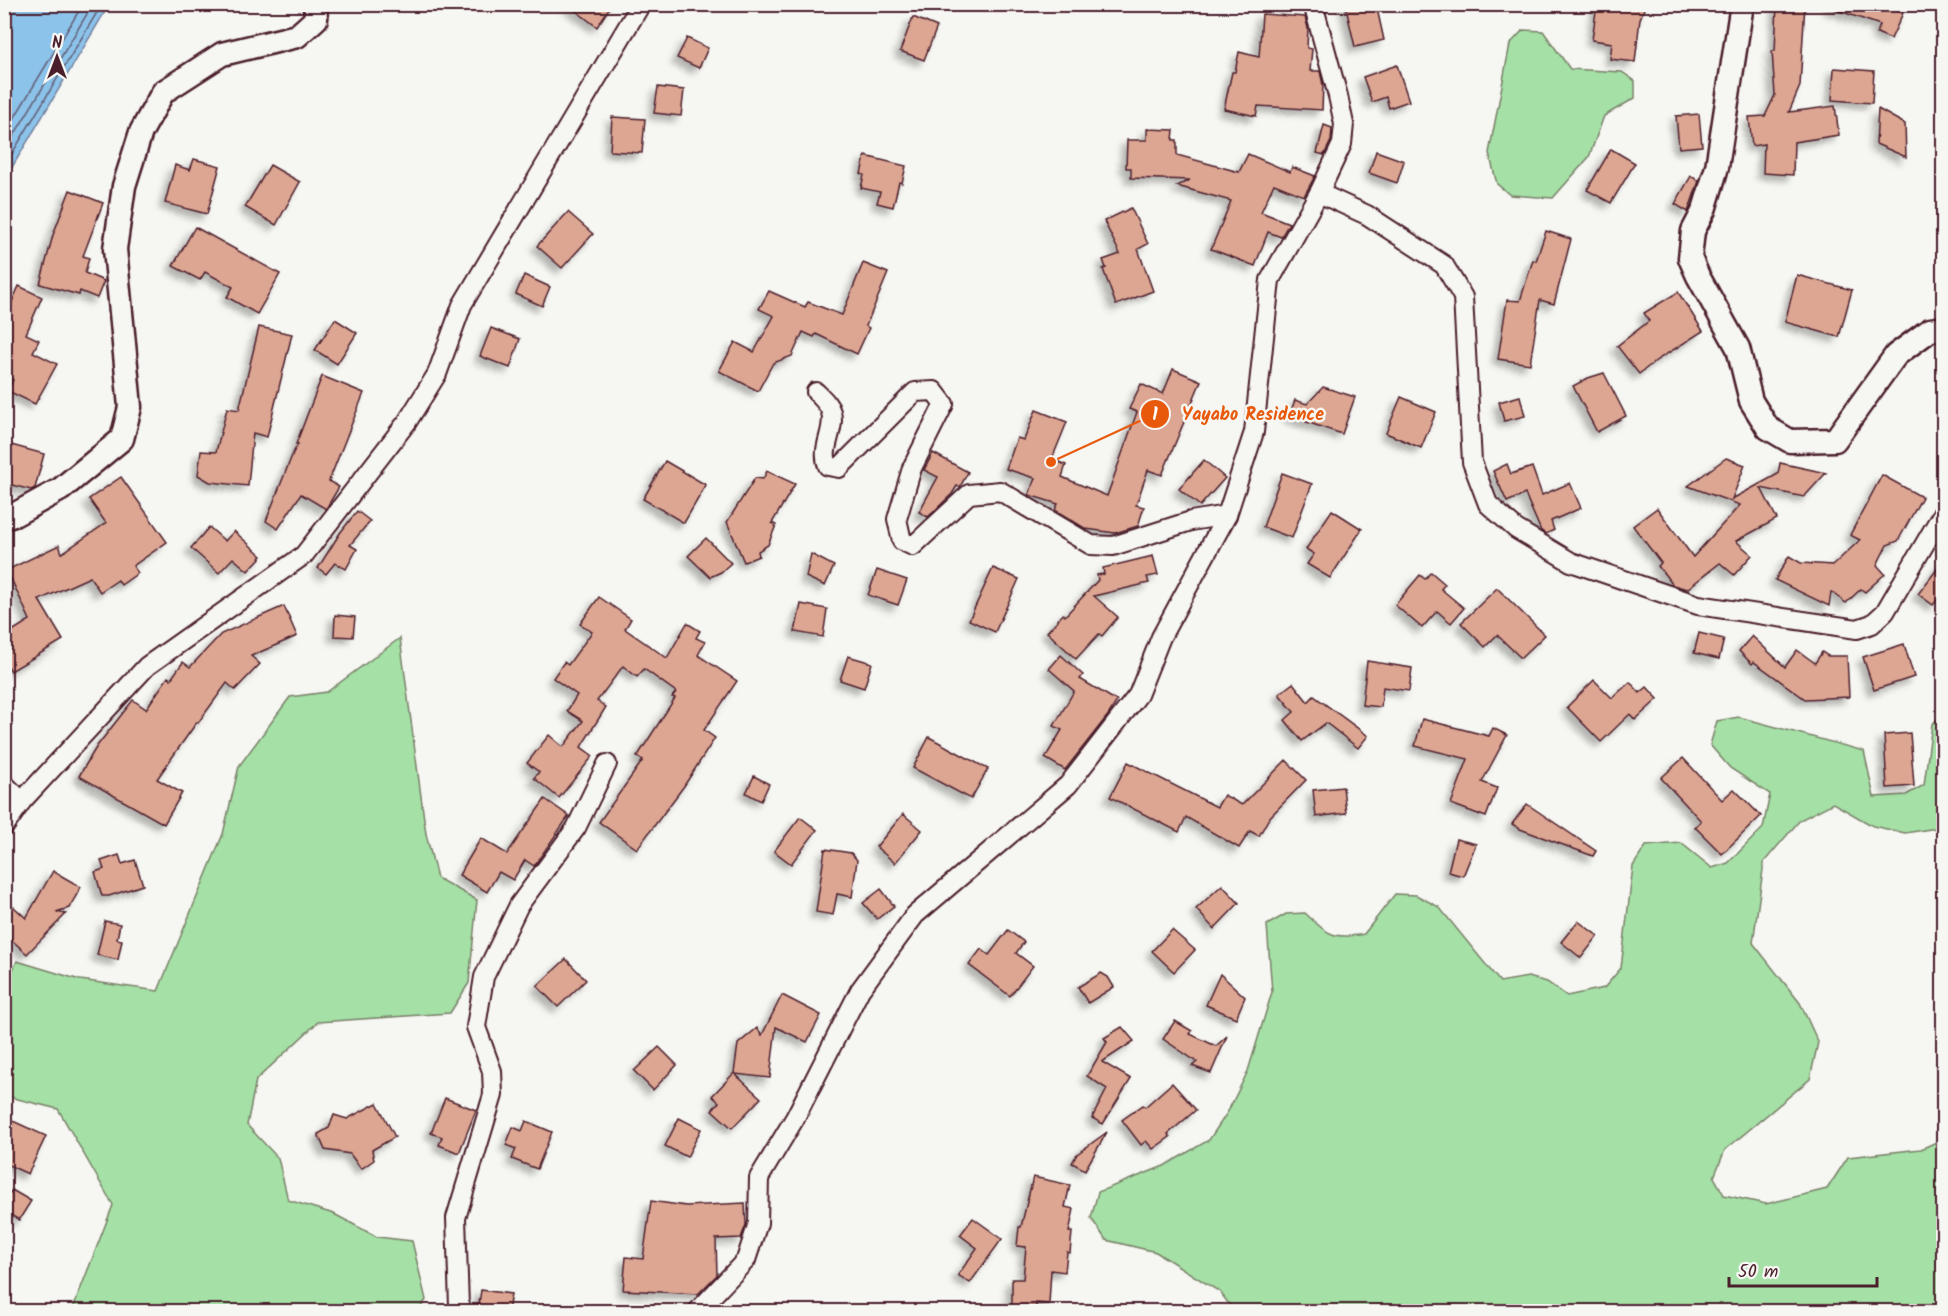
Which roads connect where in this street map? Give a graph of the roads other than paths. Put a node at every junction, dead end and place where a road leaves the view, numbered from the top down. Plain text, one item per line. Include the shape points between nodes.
1 (315, 4) edge
2 (641, 4) edge
3 (1313, 4) edge
4 (1742, 4) edge
5 (1319, 193) junction
6 (1944, 328) edge
7 (816, 392) dead end
8 (1944, 511) edge
9 (1227, 515) junction
10 (4, 518) edge
11 (608, 764) dead end
12 (4, 783) edge
13 (22, 801) junction
14 (4, 827) edge
15 (457, 1311) edge
16 (697, 1311) edge

1 - 10 street via 316,20 297,36 222,54 163,92 134,153 124,186 115,249 130,407 122,439 61,489
2 - 13 street via 462,304 437,374 407,422 304,555 147,666
3 - 5 street via 1344,124 1342,144
4 - 6 street via 1718,167 1693,231 1690,258 1738,348 1751,401 1767,428 1790,441 1835,440 1896,355 1930,330
5 - 8 street via 1367,215 1444,265 1463,297 1472,462 1488,504 1516,529 1572,562 1698,606 1857,629 1872,624 1886,612
5 - 9 street via 1270,280 1254,432
7 - 9 street via 832,414 824,458 828,466 839,468 915,392 934,391 944,404 912,468 897,519 902,541 913,546 969,494 999,491 1091,545 1113,546 1191,521
9 - 16 street via 1161,637 1138,695 1068,785 915,915 861,990 795,1118 759,1178 758,1222 746,1260
11 - 15 street via 576,828 519,905 484,977 476,1026 492,1071 493,1095 456,1218
12 - 13 street
13 - 14 street

